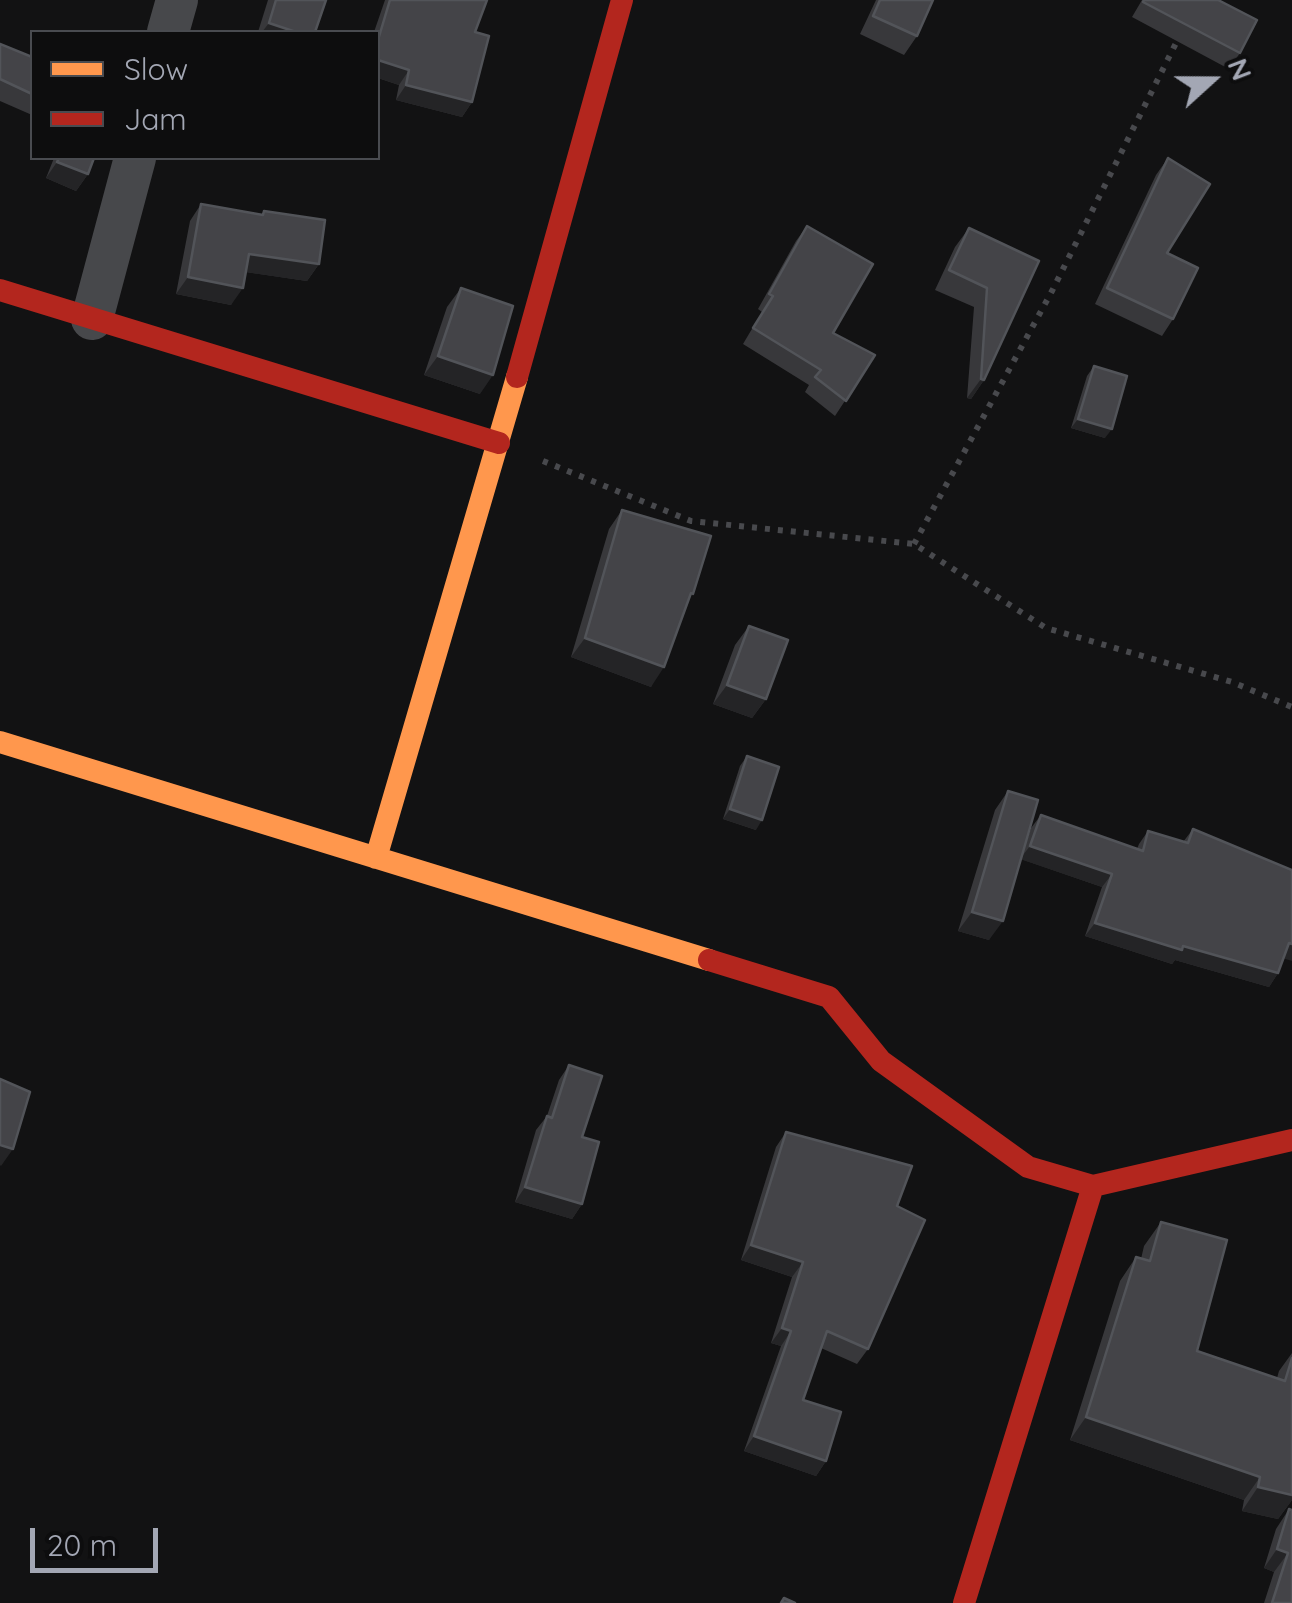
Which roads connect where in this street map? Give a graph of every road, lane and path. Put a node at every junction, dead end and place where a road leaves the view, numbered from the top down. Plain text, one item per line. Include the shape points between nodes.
1 (177, 0) edge
2 (622, 0) edge
3 (169, 30) edge
4 (1180, 34) edge
5 (134, 160) edge
6 (0, 290) edge
7 (92, 318) junction
8 (500, 443) junction
9 (914, 544) junction
10 (1292, 707) edge
11 (0, 742) edge
12 (376, 858) junction
13 (1292, 1140) edge
14 (1093, 1186) junction
15 (964, 1603) edge

1 - 3 street
2 - 8 street
4 - 9 path via 1052,291
5 - 7 street
6 - 7 street
7 - 8 street
8 - 9 path via 691,521
8 - 12 street
9 - 10 path via 1046,628 1232,682
11 - 12 street
12 - 14 street via 829,997 880,1060 1028,1167
13 - 14 street
14 - 15 street

